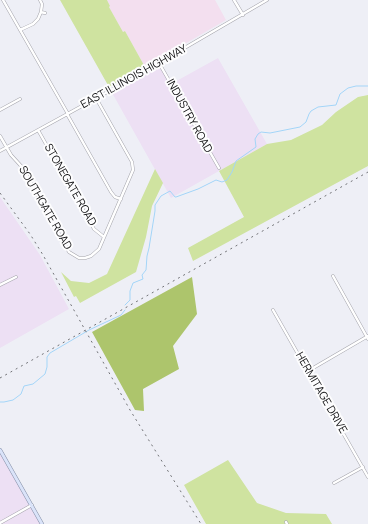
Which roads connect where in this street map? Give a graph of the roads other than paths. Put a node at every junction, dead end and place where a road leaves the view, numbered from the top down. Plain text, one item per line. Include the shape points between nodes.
1 (3, 0) edge
2 (40, 0) edge
3 (234, 0) edge
4 (267, 0) edge
5 (41, 12) junction
6 (45, 13) dead end
7 (243, 15) junction
8 (20, 30) junction
9 (159, 63) junction
10 (96, 98) junction
11 (20, 99) dead end
12 (0, 110) edge
13 (67, 114) junction
14 (38, 130) junction
15 (0, 136) edge
16 (7, 148) junction
17 (0, 151) edge
18 (219, 168) dead end
19 (121, 199) junction
20 (104, 237) junction
21 (334, 276) dead end
22 (16, 277) dead end
23 (0, 285) edge
24 (273, 310) dead end
25 (368, 337) edge
26 (308, 370) junction
27 (0, 450) edge
28 (362, 467) junction
29 (368, 477) edge
30 (334, 483) dead end
31 (32, 505) junction
32 (0, 523) edge
33 (42, 524) edge

1 - 8 street
2 - 5 street
3 - 7 street
4 - 7 street, EAST ILLINOIS HIGHWAY
5 - 6 street
5 - 8 street via 38,19
7 - 9 street, EAST ILLINOIS HIGHWAY
8 - 13 street
9 - 10 street, EAST ILLINOIS HIGHWAY
9 - 18 street, INDUSTRY ROAD
10 - 13 street, EAST ILLINOIS HIGHWAY
10 - 19 street via 132,162 132,174
11 - 12 street
13 - 14 street, EAST ILLINOIS HIGHWAY
13 - 19 street via 111,192
14 - 16 street, EAST ILLINOIS HIGHWAY
14 - 20 street, STONEGATE ROAD via 94,229
15 - 16 street, SOUTHGATE ROAD
16 - 17 street, EAST ILLINOIS HIGHWAY
16 - 20 street, SOUTHGATE ROAD via 22,167 69,252 87,258 95,254
19 - 20 street
21 - 25 street
22 - 23 street
24 - 26 street, HERMITAGE DRIVE
25 - 26 street
26 - 28 street, HERMITAGE DRIVE
27 - 31 main road
28 - 29 street, HERMITAGE DRIVE
28 - 30 street
31 - 32 street
31 - 33 main road

